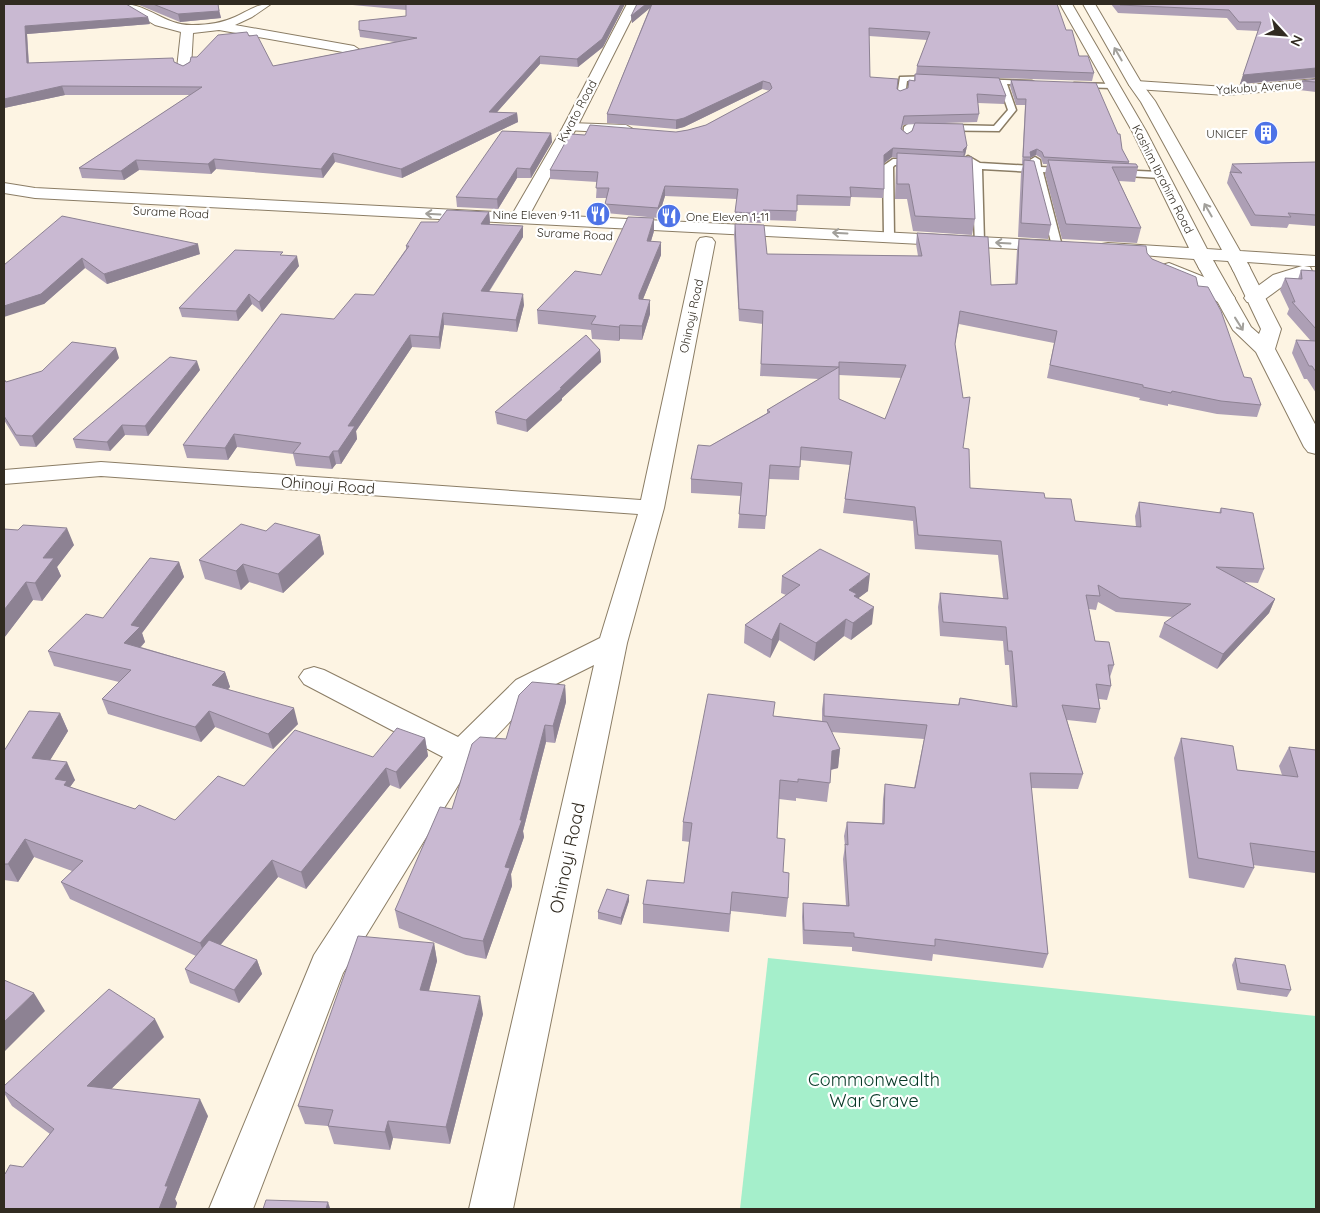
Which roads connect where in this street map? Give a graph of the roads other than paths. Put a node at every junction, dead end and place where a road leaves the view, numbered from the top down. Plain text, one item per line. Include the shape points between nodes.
1 (126, 4) edge
2 (266, 4) edge
3 (633, 4) edge
4 (1068, 7) edge
5 (1091, 7) edge
6 (223, 27) junction
7 (187, 29) junction
8 (354, 50) edge
9 (184, 68) edge
10 (943, 79) edge
11 (973, 80) edge
12 (1002, 82) junction
13 (1316, 83) edge
14 (1046, 84) edge
15 (1065, 84) edge
16 (1136, 85) junction
17 (1112, 86) junction
18 (1202, 91) junction
19 (901, 96) edge
20 (1148, 101) junction
21 (570, 127) junction
22 (640, 131) edge
23 (906, 138) edge
24 (982, 155) dead end
25 (1035, 158) edge
26 (1117, 163) edge
27 (977, 165) junction
28 (1036, 169) junction
29 (1074, 171) edge
30 (1103, 172) edge
31 (1122, 174) junction
32 (1160, 175) junction
33 (4, 188) edge
34 (4, 201) edge
35 (519, 218) junction
36 (1186, 223) junction
37 (1218, 228) junction
38 (888, 236) junction
39 (706, 242) junction
40 (979, 242) junction
41 (1057, 246) junction
42 (1078, 251) junction
43 (1152, 257) junction
44 (1204, 260) junction
45 (1100, 261) edge
46 (1238, 262) junction
47 (1307, 266) edge
48 (1224, 298) junction
49 (1254, 298) junction
50 (1265, 349) junction
51 (1316, 447) edge
52 (4, 477) edge
53 (652, 508) junction
54 (613, 642) junction
55 (314, 677) dead end
56 (462, 754) junction
57 (231, 1209) edge
58 (491, 1209) edge

1 - 7 street via 171,27
2 - 6 street via 247,18
3 - 21 street, Kwato Road
4 - 5 street
4 - 17 street, Kashim Ibrahim Road
16 -> 5 street, Kashim Ibrahim Road
6 - 7 street
6 - 8 street
7 - 9 street
10 - 19 lane via 904,79
11 - 12 lane
12 - 14 lane
12 - 23 lane via 1012,110 996,129 908,127
13 - 18 street, Yakubu Avenue
15 - 17 lane
16 - 18 street, Yakubu Avenue
16 - 20 street, Kashim Ibrahim Road
17 - 32 street, Kashim Ibrahim Road
18 - 20 street, Yakubu Avenue
37 -> 20 street, Kashim Ibrahim Road
21 - 22 street
21 - 35 street, Kwato Road
24 - 27 lane via 965,158
25 - 28 lane
26 - 31 lane
27 - 28 lane
27 - 38 lane via 893,162 888,166
27 - 40 lane
28 - 29 lane
28 - 41 lane
30 - 31 lane
31 - 32 lane
32 - 36 street, Kashim Ibrahim Road
35 -> 33 street, Surame Road via 198,202
34 - 39 street, Surame Road
38 -> 35 street, Surame Road
36 - 43 street
36 - 44 street, Kashim Ibrahim Road
37 - 46 street, Kashim Ibrahim Road
37 - 47 street
38 - 40 street, Surame Road
39 - 42 street, Surame Road
39 - 53 street, Ohinoyi Road
41 -> 40 street, Surame Road
41 - 42 street, Surame Road
42 - 43 street, Surame Road
43 - 44 street, Surame Road
43 - 45 street, Surame Road
43 - 48 street
44 - 46 street, Surame Road
44 - 48 street, Kashim Ibrahim Road
46 - 47 street, Surame Road
46 - 49 street, Kashim Ibrahim Road
47 - 49 street via 1264,288
48 -> 50 street, Kashim Ibrahim Road via 1243,330
49 - 50 street, Kashim Ibrahim Road via 1271,330
50 - 51 street, Kashim Ibrahim Road
52 - 53 street, Ohinoyi Road via 101,469
53 - 54 street, Ohinoyi Road
54 - 56 street via 526,687
54 - 58 street, Ohinoyi Road
55 - 56 street
56 - 57 street via 327,966

